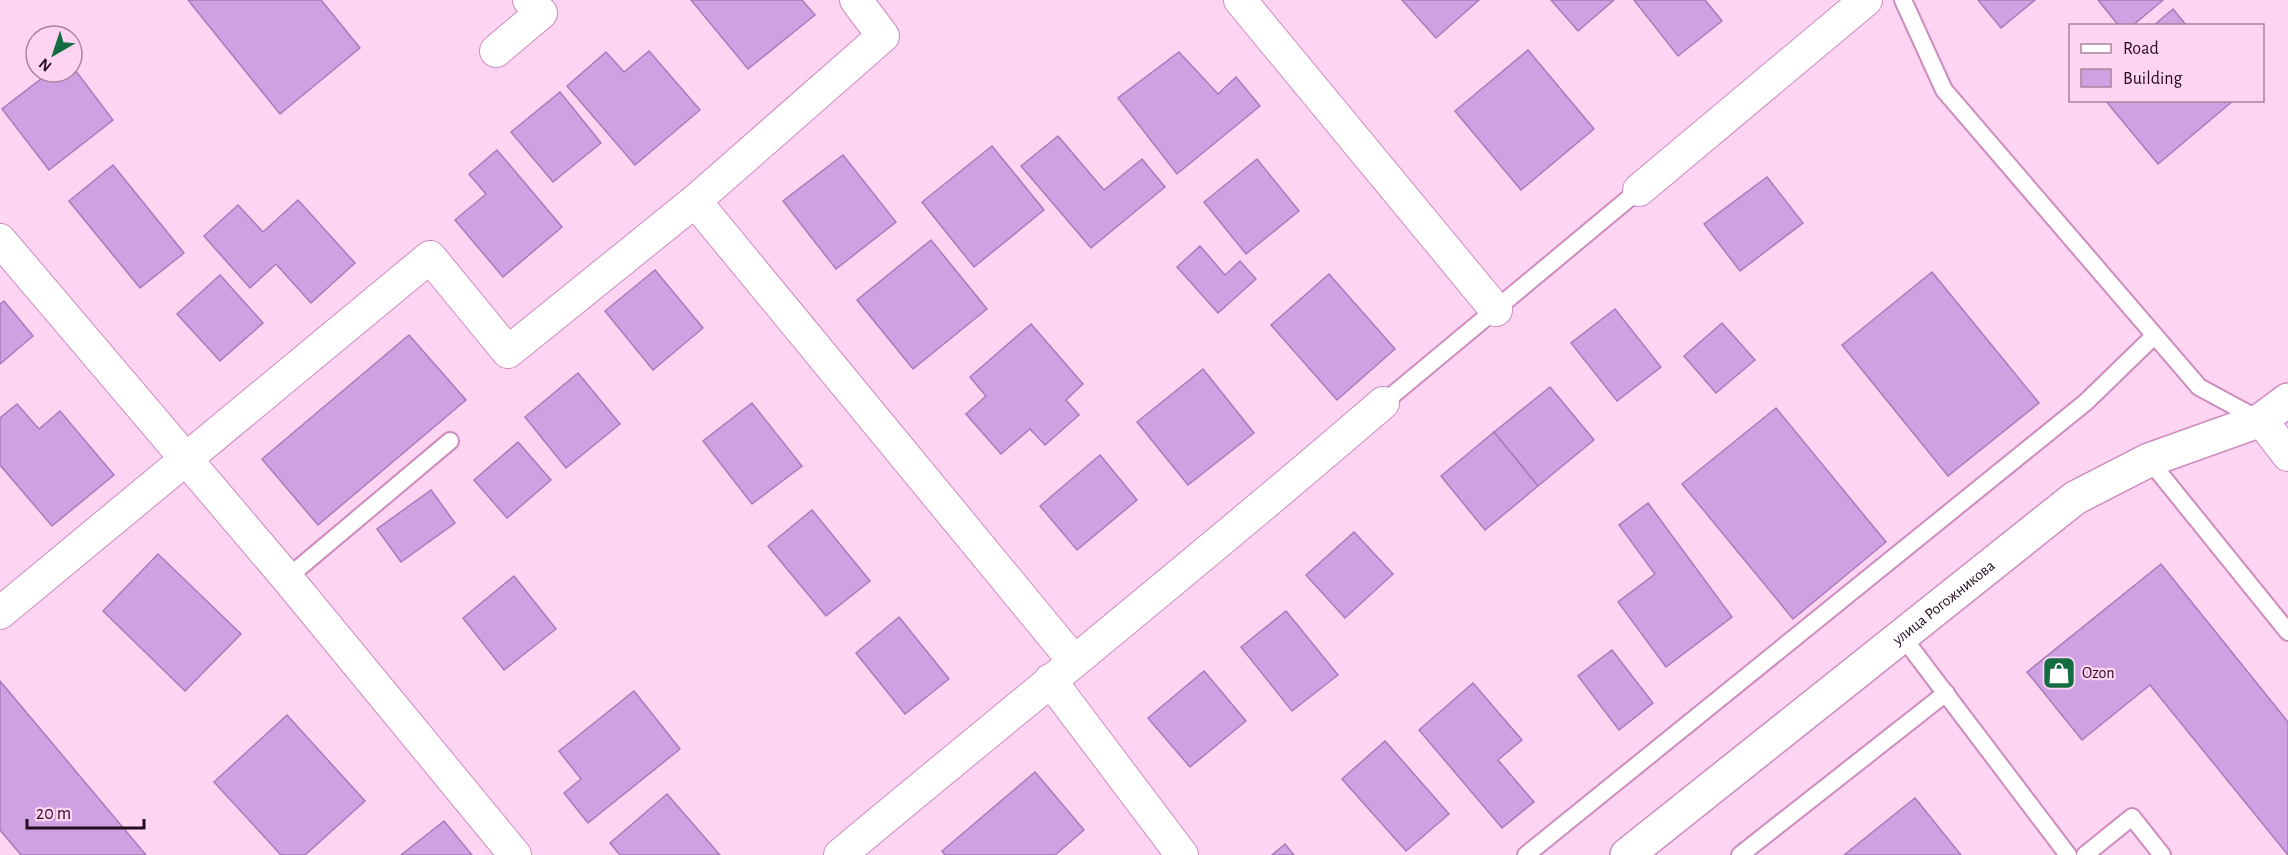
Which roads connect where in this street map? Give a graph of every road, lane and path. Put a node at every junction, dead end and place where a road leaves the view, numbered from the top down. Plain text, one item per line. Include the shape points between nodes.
1 (529, 0) edge
2 (856, 0) edge
3 (1239, 0) edge
4 (1866, 0) edge
5 (1903, 0) edge
6 (496, 51) dead end
7 (1639, 190) joint
8 (695, 201) junction
9 (0, 240) edge
10 (1496, 310) junction
11 (2154, 336) junction
12 (2288, 400) edge
13 (1383, 403) joint
14 (2261, 420) junction
15 (450, 441) dead end
16 (2288, 455) edge
17 (187, 458) junction
18 (2150, 460) junction
19 (287, 578) junction
20 (0, 613) edge
21 (2288, 632) edge
22 (1902, 636) junction
23 (1062, 670) junction
24 (1946, 693) junction
25 (515, 855) edge
26 (840, 855) edge
27 (1182, 855) edge
28 (1526, 855) edge
29 (1627, 855) edge
30 (1740, 855) edge
31 (2068, 855) edge
32 (2085, 855) edge
33 (2162, 855) edge

1 - 6 street via 541,14
2 - 8 street via 883,36
3 - 10 street
4 - 7 street
5 - 11 lane via 1944,90
7 - 10 lane
8 - 17 street via 508,351 430,257
8 - 23 street
9 - 17 street
10 - 13 lane
11 - 14 lane via 2199,387
11 - 28 lane via 2086,402
12 - 14 street, улица Рогожникова
13 - 23 street via 1256,513
14 - 16 street
14 - 18 street, улица Рогожникова
15 - 19 lane
17 - 19 street
17 - 20 street
18 - 21 lane
18 - 22 street, улица Рогожникова via 2075,498
19 - 25 street
22 - 24 lane
22 - 29 street, улица Рогожникова
23 - 26 street
23 - 27 street
24 - 30 lane
24 - 31 lane
32 - 33 lane via 2132,818

